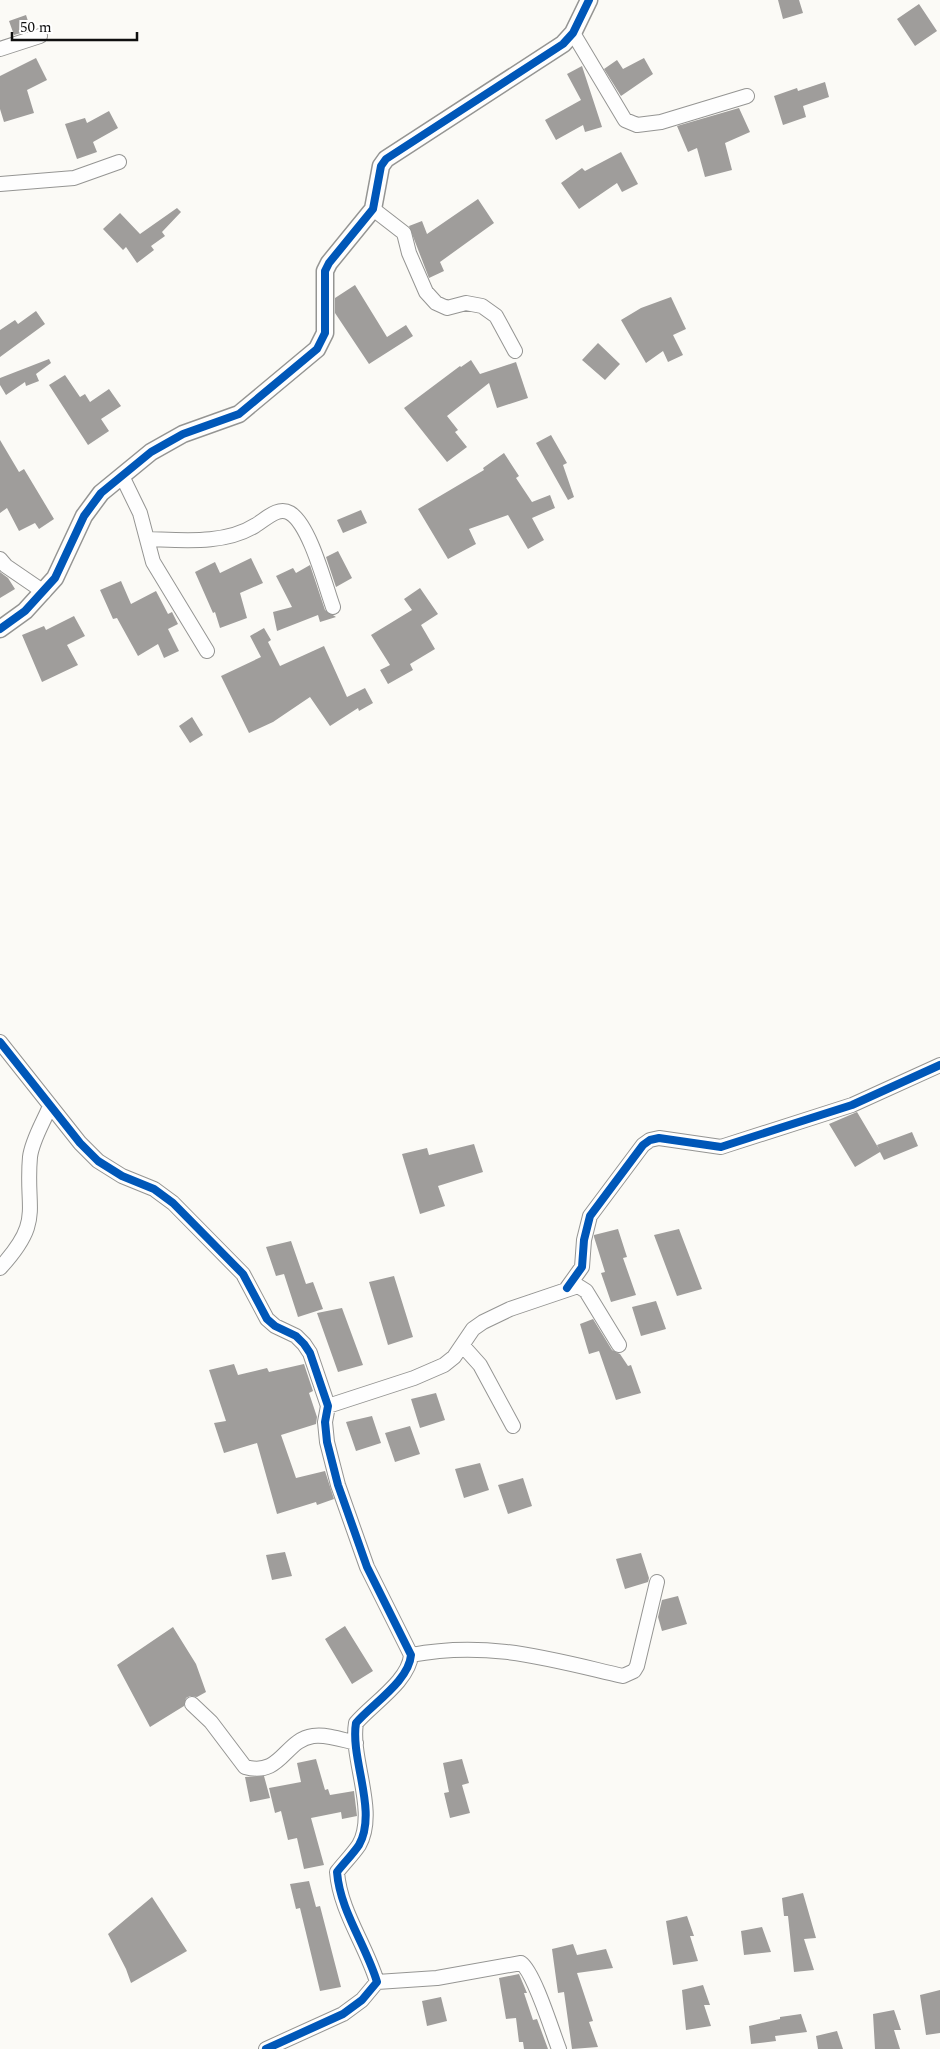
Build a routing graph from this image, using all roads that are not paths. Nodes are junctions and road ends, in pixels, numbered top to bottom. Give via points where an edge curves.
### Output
1 (589, 0) edge
2 (573, 33) junction
3 (40, 36) dead end
4 (0, 48) edge
5 (747, 96) dead end
6 (119, 162) dead end
7 (0, 184) edge
8 (373, 209) junction
9 (516, 351) dead end
10 (122, 476) junction
11 (147, 539) junction
12 (0, 560) edge
13 (44, 592) junction
14 (333, 607) dead end
15 (0, 629) edge
16 (207, 651) dead end
17 (0, 1042) edge
18 (940, 1065) edge
19 (50, 1106) junction
20 (0, 1268) edge
21 (567, 1288) junction
22 (619, 1345) dead end
23 (463, 1346) junction
24 (328, 1406) junction
25 (513, 1426) dead end
26 (657, 1582) dead end
27 (411, 1655) junction
28 (192, 1704) dead end
29 (356, 1743) junction
30 (377, 1982) junction
31 (266, 2049) edge
32 (559, 2049) edge

1 - 2 street
2 - 5 street via 625,120 637,125 661,122
2 - 8 street via 563,44 392,153 381,166
3 - 4 street
6 - 7 street via 74,178
8 - 9 street via 404,233 426,292 436,303 448,308 466,303 482,306 496,316
8 - 10 street via 325,271 325,334 317,349 239,414 183,434 151,452
10 - 11 street via 140,513
10 - 13 street via 84,516 55,578
11 - 14 street via 202,540 228,536 255,526 271,514 283,511 292,514 308,536
11 - 16 street via 153,562
12 - 13 street
13 - 15 street
17 - 19 street
18 - 21 street via 852,1105 721,1147 659,1138 650,1140 590,1216 582,1267
19 - 20 street via 30,1156 32,1213 25,1236
19 - 24 street via 98,1161 122,1176 154,1189 173,1203 231,1261 243,1274 267,1319 304,1344
21 - 22 street via 578,1286 586,1291
21 - 23 street via 483,1322 473,1329
23 - 24 street via 444,1365
23 - 25 street via 480,1365
24 - 27 street via 325,1422 327,1442 338,1485 367,1567
26 - 27 street via 637,1666 623,1676 514,1651 476,1648
27 - 29 street via 410,1664 389,1692 356,1723
28 - 29 street via 211,1722 245,1767 254,1769 274,1765 304,1738 314,1736
29 - 30 street via 364,1830 359,1844 337,1872 339,1890
30 - 31 street via 362,2000 343,2014
30 - 32 street via 437,1978 521,1963 526,1966

